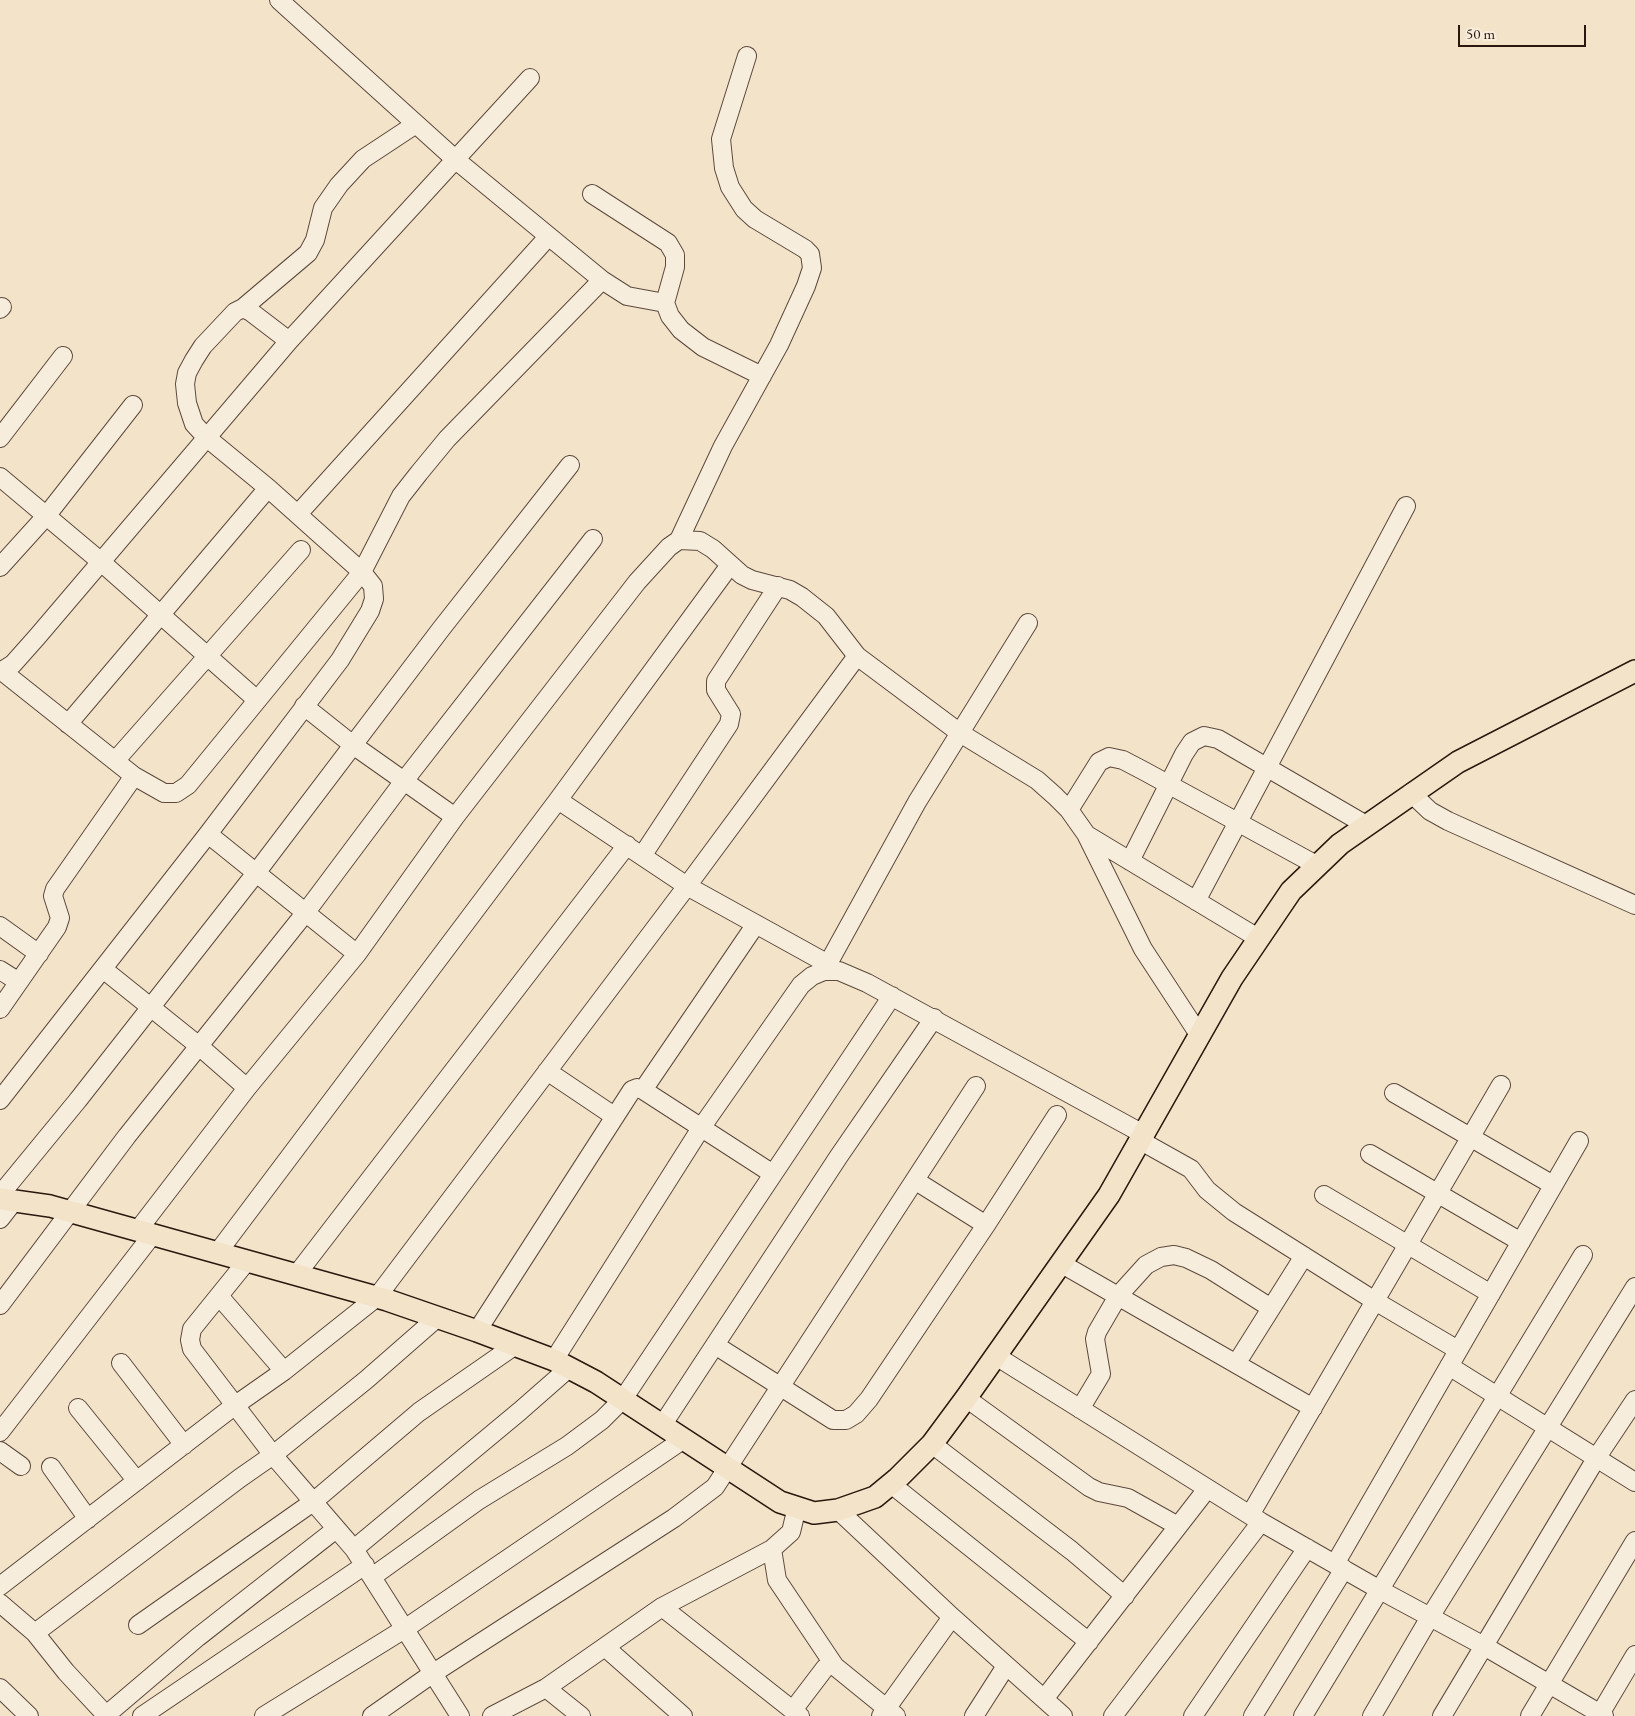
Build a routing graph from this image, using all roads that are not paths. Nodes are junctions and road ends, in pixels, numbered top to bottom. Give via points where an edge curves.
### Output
1 (279, 0) edge
2 (747, 56) dead end
3 (530, 78) dead end
4 (416, 124) junction
5 (456, 160) junction
6 (592, 194) dead end
7 (548, 237) junction
8 (602, 280) junction
9 (665, 303) junction
10 (243, 308) junction
11 (289, 341) junction
12 (63, 356) dead end
13 (762, 376) junction
14 (133, 405) dead end
15 (0, 438) edge
16 (206, 438) junction
17 (570, 465) dead end
18 (0, 477) edge
19 (268, 488) junction
20 (1406, 506) dead end
21 (298, 514) junction
22 (47, 515) junction
23 (593, 539) dead end
24 (679, 540) junction
25 (301, 550) dead end
26 (100, 561) junction
27 (730, 565) junction
28 (0, 567) edge
29 (362, 572) junction
30 (778, 586) junction
31 (160, 615) junction
32 (1028, 623) dead end
33 (206, 656) junction
34 (857, 656) junction
35 (1635, 671) edge
36 (1, 672) edge
37 (257, 700) junction
38 (304, 706) junction
39 (68, 724) junction
40 (960, 733) junction
41 (354, 745) junction
42 (115, 761) junction
43 (1267, 767) junction
44 (134, 776) junction
45 (404, 781) junction
46 (1168, 784) junction
47 (1411, 793) junction
48 (558, 800) junction
49 (1069, 810) junction
50 (455, 817) junction
51 (1238, 821) junction
52 (1366, 825) junction
53 (208, 834) junction
54 (1086, 834) junction
55 (635, 850) junction
56 (1130, 861) junction
57 (1318, 866) junction
58 (256, 873) junction
59 (688, 886) junction
60 (1196, 901) junction
61 (1635, 905) edge
62 (306, 912) junction
63 (756, 924) junction
64 (0, 926) edge
65 (1258, 938) junction
66 (39, 954) junction
67 (357, 954) junction
68 (826, 967) junction
69 (103, 968) junction
70 (0, 970) edge
71 (19, 982) junction
72 (892, 996) junction
73 (151, 1006) junction
74 (0, 1009) edge
75 (934, 1018) junction
76 (1200, 1036) junction
77 (199, 1046) junction
78 (547, 1071) junction
79 (1501, 1085) dead end
80 (976, 1086) dead end
81 (247, 1088) junction
82 (643, 1090) junction
83 (1394, 1093) dead end
84 (0, 1100) edge
85 (1057, 1115) dead end
86 (614, 1116) junction
87 (701, 1128) junction
88 (1470, 1136) junction
89 (1143, 1138) junction
90 (1578, 1141) dead end
91 (1370, 1154) dead end
92 (773, 1174) junction
93 (916, 1181) junction
94 (1553, 1185) junction
95 (1437, 1193) junction
96 (1324, 1195) dead end
97 (5, 1199) edge
98 (69, 1211) junction
99 (0, 1219) edge
100 (986, 1225) junction
101 (145, 1232) junction
102 (1521, 1242) junction
103 (1408, 1245) junction
104 (218, 1252) junction
105 (1583, 1255) dead end
106 (1304, 1256) junction
107 (247, 1261) junction
108 (1062, 1264) junction
109 (297, 1274) junction
110 (1635, 1287) edge
111 (1491, 1294) junction
112 (219, 1296) junction
113 (1118, 1296) junction
114 (376, 1297) junction
115 (1375, 1301) junction
116 (0, 1304) edge
117 (1271, 1308) junction
118 (438, 1317) junction
119 (477, 1331) junction
120 (715, 1345) junction
121 (514, 1346) junction
122 (996, 1356) junction
123 (1454, 1358) junction
124 (121, 1363) dead end
125 (562, 1364) junction
126 (1236, 1364) junction
127 (284, 1371) junction
128 (780, 1387) junction
129 (1498, 1395) junction
130 (966, 1398) junction
131 (623, 1399) junction
132 (1635, 1400) edge
133 (234, 1406) junction
134 (78, 1408) dead end
135 (1313, 1408) junction
136 (1080, 1409) junction
137 (663, 1424) junction
138 (1548, 1427) junction
139 (0, 1432) edge
140 (684, 1439) junction
141 (932, 1444) junction
142 (184, 1445) junction
143 (0, 1451) edge
144 (273, 1455) junction
145 (1597, 1457) junction
146 (21, 1466) dead end
147 (51, 1467) dead end
148 (726, 1468) junction
149 (137, 1481) junction
150 (1635, 1482) edge
151 (891, 1484) junction
152 (1207, 1489) junction
153 (313, 1502) junction
154 (797, 1508) junction
155 (838, 1510) junction
156 (1256, 1518) junction
157 (88, 1519) junction
158 (1178, 1526) junction
159 (336, 1529) junction
160 (1635, 1541) edge
161 (1307, 1548) junction
162 (354, 1549) junction
163 (772, 1549) junction
164 (1339, 1567) junction
165 (368, 1571) junction
166 (0, 1586) edge
167 (1380, 1590) junction
168 (1125, 1596) junction
169 (0, 1603) edge
170 (662, 1607) junction
171 (952, 1617) junction
172 (1430, 1617) junction
173 (138, 1625) dead end
174 (406, 1628) junction
175 (35, 1633) junction
176 (1089, 1642) junction
177 (1484, 1646) junction
178 (606, 1648) junction
179 (1635, 1655) edge
180 (834, 1665) junction
181 (1006, 1666) junction
182 (433, 1675) junction
183 (1549, 1684) junction
184 (0, 1688) edge
185 (546, 1688) junction
186 (1044, 1700) junction
187 (114, 1713) edge
188 (796, 1713) edge
189 (888, 1713) edge
190 (1602, 1715) edge
191 (29, 1716) edge
192 (142, 1716) edge
193 (264, 1716) edge
194 (372, 1716) edge
195 (460, 1716) edge
196 (492, 1716) edge
197 (581, 1716) edge
198 (683, 1716) edge
199 (974, 1716) edge
200 (1064, 1716) edge
201 (1113, 1716) edge
202 (1193, 1716) edge
203 (1253, 1716) edge
204 (1303, 1716) edge
205 (1372, 1716) edge
206 (1442, 1716) edge
207 (1530, 1716) edge

1 - 4 street
2 - 13 street via 721,139 727,178 744,209 805,249 810,254 812,268
3 - 5 street
4 - 5 street
4 - 10 street via 363,159 323,208 315,240 308,253
5 - 7 street
5 - 11 street
6 - 9 street via 668,243 675,267
7 - 8 street
7 - 21 street
8 - 9 street via 627,296
8 - 29 street via 424,466 401,496
9 - 13 street via 670,316 688,336
10 - 11 street
10 - 16 street via 235,312 203,346 187,373 187,403 194,424
11 - 16 street
12 - 15 street
13 - 24 street via 723,446
14 - 22 street
16 - 19 street
16 - 26 street
17 - 41 street
18 - 22 street
19 - 21 street
19 - 31 street
20 - 43 street
21 - 29 street
22 - 26 street
22 - 28 street
23 - 45 street
24 - 27 street via 700,541
24 - 50 street via 669,546 638,582
25 - 33 street
26 - 31 street
26 - 36 street via 13,664
27 - 30 street via 752,580
27 - 48 street
29 - 37 street
29 - 38 street via 373,586 370,611 340,660
30 - 34 street via 802,596 826,616
30 - 55 street via 716,681 716,690 731,714 729,724
31 - 33 street
31 - 39 street
32 - 40 street
33 - 37 street
33 - 42 street
34 - 40 street
34 - 59 street
35 - 47 main road via 1484,749
36 - 39 street
37 - 44 street via 188,785 176,793 164,793
38 - 41 street
38 - 53 street
39 - 42 street
40 - 49 street via 1037,780
40 - 68 street via 917,802
41 - 45 street
41 - 58 street
42 - 44 street
43 - 46 street via 1218,740 1204,736 1192,742
43 - 51 street
43 - 52 street
44 - 66 street via 55,888 53,896 60,918
45 - 50 street
45 - 62 street
46 - 49 street via 1123,760 1109,757 1099,762
46 - 51 street
46 - 56 street
47 - 52 main road
47 - 61 street via 1430,811 1448,821
48 - 55 street
48 - 104 street
49 - 54 street
50 - 67 street
51 - 57 street
51 - 60 street
52 - 57 main road
53 - 58 street
53 - 69 street
54 - 56 street
54 - 76 street via 1143,949
55 - 59 street
55 - 109 street
56 - 60 street
57 - 65 main road via 1291,891
58 - 62 street
58 - 73 street
59 - 63 street
59 - 78 street
60 - 65 street
62 - 67 street
62 - 77 street
63 - 68 street
63 - 82 street
64 - 66 street
65 - 76 main road
66 - 71 street
67 - 81 street
68 - 72 street
68 - 87 street via 801,985
69 - 73 street
69 - 84 street
70 - 71 street
71 - 74 street
72 - 75 street
72 - 92 street
73 - 77 street
73 - 97 street
75 - 89 street
75 - 120 street
76 - 89 main road
77 - 81 street
77 - 98 street
78 - 86 street
78 - 114 street
79 - 88 street
80 - 93 street
81 - 101 street
82 - 86 street via 632,1090
82 - 87 street
83 - 88 street
85 - 100 street
86 - 119 street
87 - 92 street
87 - 125 street
88 - 94 street
88 - 95 street
89 - 106 street via 1191,1169 1218,1200
89 - 108 main road
90 - 94 street
91 - 95 street
92 - 131 street
93 - 100 street
93 - 128 street
94 - 102 street
95 - 102 street
95 - 103 street
96 - 103 street
97 - 98 main road
97 - 99 street
98 - 101 main road
98 - 116 street
100 - 128 street via 856,1414 846,1420 833,1420
101 - 104 main road
101 - 139 street
102 - 111 street
103 - 111 street
103 - 115 street
104 - 107 main road
105 - 129 street
106 - 115 street
106 - 117 street
107 - 109 main road
107 - 112 street
108 - 113 street
108 - 122 main road
109 - 114 main road
110 - 138 street
111 - 123 street
112 - 127 street
112 - 133 street via 192,1329 190,1340 192,1349
113 - 117 street via 1146,1265 1174,1255 1211,1270
113 - 126 street
113 - 136 street via 1095,1340 1101,1374
114 - 118 main road
114 - 127 street
115 - 123 street
115 - 135 street
117 - 126 street
118 - 119 main road
118 - 144 street
119 - 121 main road
120 - 128 street
120 - 137 street
121 - 125 main road
121 - 153 street via 419,1412
122 - 130 main road
122 - 136 street
123 - 129 street
123 - 164 street
124 - 142 street
125 - 131 main road
125 - 162 street via 520,1412
126 - 135 street
127 - 133 street
128 - 148 street
129 - 138 street
129 - 167 street
130 - 141 main road
130 - 158 street via 1089,1486 1099,1492 1128,1498
131 - 137 main road
131 - 165 street via 602,1420 567,1446
132 - 145 street
133 - 142 street
133 - 144 street
134 - 149 street
135 - 156 street
136 - 152 street
137 - 140 main road
138 - 145 street
138 - 172 street
140 - 148 main road
140 - 174 street
141 - 151 main road
141 - 168 street via 1072,1550
142 - 149 street
143 - 146 street
144 - 153 street
144 - 175 street
145 - 150 street
145 - 177 street
147 - 157 street
148 - 154 main road via 780,1502
148 - 182 street via 710,1492 681,1513
149 - 157 street
151 - 155 main road via 875,1497
151 - 176 street
152 - 156 street
152 - 158 street
153 - 159 street
153 - 173 street
154 - 155 main road via 814,1513
154 - 163 street via 791,1532
155 - 171 street
156 - 161 street
156 - 201 street
157 - 166 street
158 - 168 street
159 - 162 street
159 - 187 street via 198,1637
160 - 183 street
161 - 164 street
161 - 202 street
162 - 165 street
163 - 170 street
163 - 180 street via 777,1580
164 - 167 street
164 - 203 street
165 - 174 street
165 - 192 street
167 - 172 street
167 - 204 street
168 - 176 street
169 - 175 street
170 - 178 street
170 - 188 street
171 - 181 street
171 - 189 street
172 - 177 street
172 - 205 street
174 - 182 street
174 - 193 street
175 - 187 street via 66,1672
176 - 186 street
177 - 183 street
177 - 206 street
178 - 185 street
178 - 198 street
179 - 190 street
180 - 188 street via 825,1668
180 - 189 street
181 - 186 street
181 - 199 street
182 - 194 street
182 - 195 street
183 - 190 street
183 - 207 street
184 - 191 street
185 - 196 street
185 - 197 street
186 - 200 street

